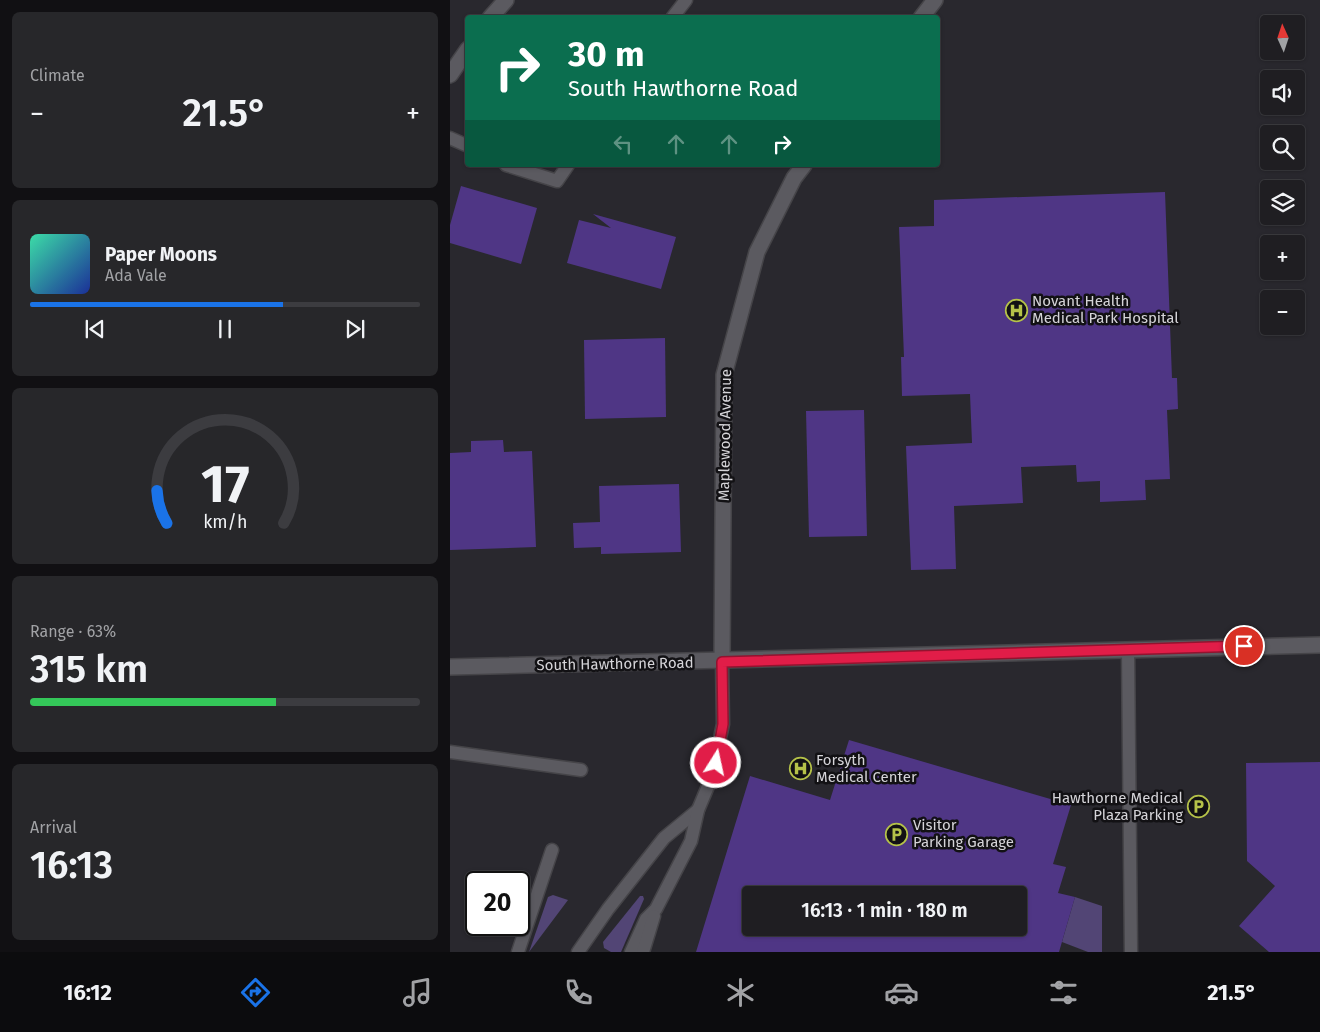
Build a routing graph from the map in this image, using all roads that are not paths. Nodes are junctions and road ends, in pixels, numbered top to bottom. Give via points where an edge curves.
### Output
1 (506, 0) edge
2 (686, 0) edge
3 (935, 0) edge
4 (493, 15) edge
5 (674, 15) edge
6 (923, 15) edge
7 (465, 53) edge
8 (450, 75) edge
9 (450, 138) edge
10 (465, 145) edge
11 (512, 167) edge
12 (567, 167) edge
13 (802, 167) edge
14 (1320, 644) edge
15 (1128, 650) junction
16 (722, 662) junction
17 (450, 667) edge
18 (450, 752) edge
19 (581, 770) dead end
20 (698, 810) junction
21 (552, 850) dead end
22 (656, 909) junction
23 (518, 952) edge
24 (578, 952) edge
25 (631, 952) edge
26 (644, 952) edge
27 (1131, 952) edge

1 - 4 main road
2 - 5 lane
3 - 6 main road
7 - 8 main road
9 - 10 lane
11 - 12 lane via 557,181
13 - 16 main road, Maplewood Avenue via 757,252 724,375
14 - 15 main road, South Hawthorne Road
15 - 16 main road, South Hawthorne Road
15 - 27 lane
16 - 17 main road, South Hawthorne Road
16 - 20 lane via 723,724 716,763
18 - 19 lane
20 - 22 lane via 691,841
20 - 24 lane via 664,838
21 - 23 lane
22 - 25 lane via 646,919
22 - 26 lane

